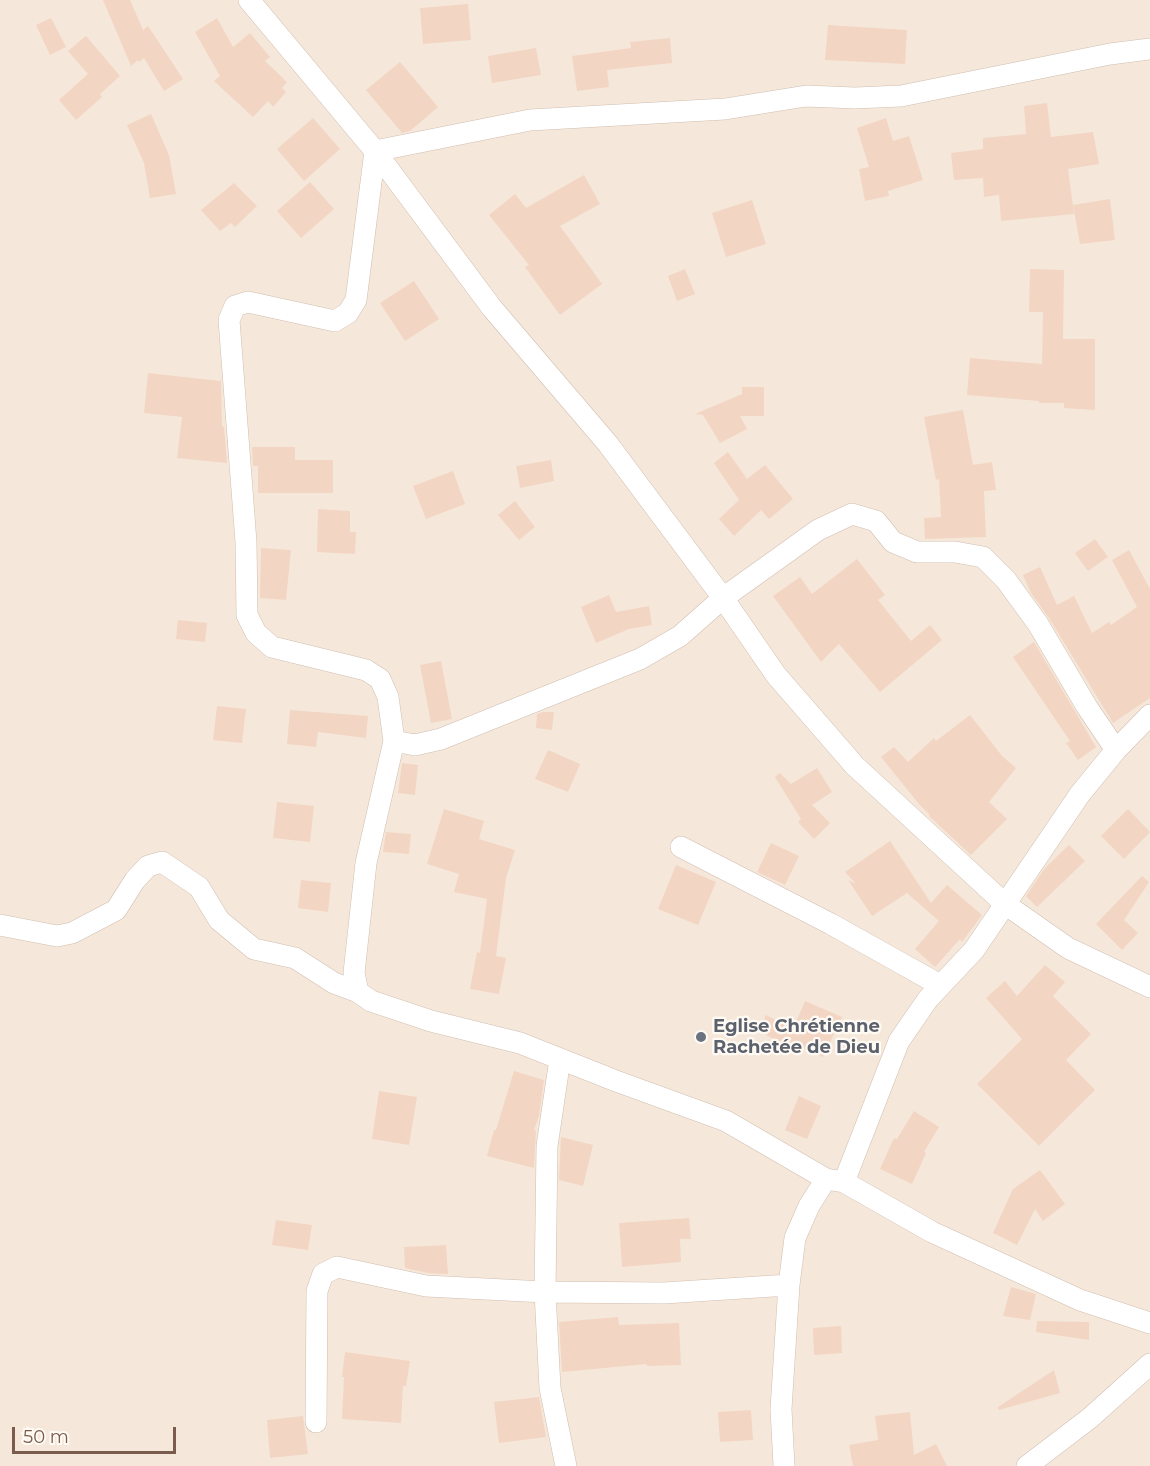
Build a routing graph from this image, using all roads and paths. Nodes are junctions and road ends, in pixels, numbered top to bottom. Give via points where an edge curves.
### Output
1 (249, 0) edge
2 (1150, 49) edge
3 (375, 152) junction
4 (723, 598) junction
5 (1150, 715) edge
6 (394, 741) junction
7 (1116, 750) junction
8 (681, 847) dead end
9 (1005, 904) junction
10 (0, 925) edge
11 (940, 985) junction
12 (1150, 987) edge
13 (358, 992) junction
14 (560, 1059) junction
15 (835, 1180) junction
16 (789, 1285) junction
17 (544, 1292) junction
18 (1150, 1323) edge
19 (1150, 1364) edge
20 (316, 1422) dead end
21 (566, 1466) edge
22 (784, 1466) edge
23 (1027, 1466) edge

1 - 3 street
2 - 3 street via 902,96 806,96 725,109 530,120
3 - 4 street via 492,308 608,444
3 - 6 street via 356,300 348,313 335,321 248,302 235,306 229,320 246,543 247,615 256,633 272,647 366,670 380,679 388,697
4 - 6 street via 680,636 640,659 441,739 415,745
4 - 7 street via 818,530 852,514 876,521 893,542 917,552 983,557 1006,580 1038,624
4 - 9 street via 776,675 855,766
5 - 7 street
6 - 13 street via 366,863 354,974
7 - 9 street via 1080,794
8 - 11 street
9 - 11 street via 974,950
9 - 12 street via 1068,948
10 - 13 street via 57,936 72,933 116,910 148,866 162,862 199,887 219,920 254,949 295,958 334,983
11 - 15 street via 898,1041
13 - 14 street via 371,1001 431,1021 520,1043
14 - 15 street via 726,1121
14 - 17 street via 547,1146
15 - 16 street via 809,1206 795,1238
15 - 18 street via 932,1232 1050,1287
16 - 17 street via 664,1293
16 - 22 street via 781,1409
17 - 20 street via 426,1286 337,1267 324,1274 317,1291
17 - 21 street via 550,1388
19 - 23 street via 1090,1418

